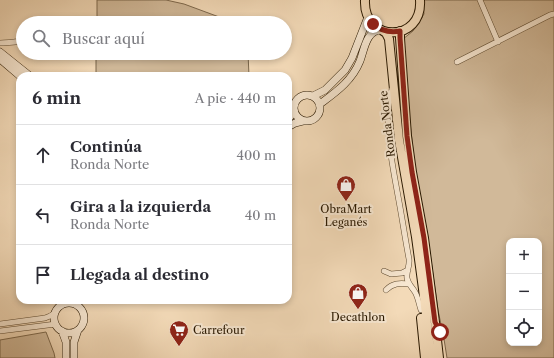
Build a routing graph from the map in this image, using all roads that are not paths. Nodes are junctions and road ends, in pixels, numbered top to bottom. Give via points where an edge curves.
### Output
1 (365, 0) edge
2 (420, 0) edge
3 (480, 0) edge
4 (554, 14) edge
5 (368, 16) junction
6 (382, 30) junction
7 (400, 31) junction
8 (16, 42) edge
9 (498, 42) junction
10 (3, 44) edge
11 (0, 52) edge
12 (2, 61) edge
13 (457, 62) dead end
14 (23, 72) edge
15 (16, 73) edge
16 (394, 84) junction
17 (313, 96) junction
18 (320, 104) junction
19 (294, 108) junction
20 (292, 112) edge
21 (303, 121) junction
22 (292, 125) edge
23 (406, 184) junction
24 (384, 270) dead end
25 (408, 270) junction
26 (409, 284) junction
27 (386, 290) dead end
28 (62, 304) edge
29 (75, 304) edge
30 (421, 310) junction
31 (55, 313) junction
32 (435, 322) junction
33 (0, 324) edge
34 (56, 324) junction
35 (78, 330) junction
36 (0, 331) edge
37 (62, 331) junction
38 (66, 358) edge
39 (74, 358) edge
40 (424, 358) edge
41 (431, 358) edge
42 (439, 358) edge
43 (443, 358) edge

1 - 5 main road
2 - 7 main road via 419,15 414,22
3 - 9 street
4 - 9 street
5 - 6 main road, Ronda Norte via 373,24
5 - 17 main road via 346,70 325,90
6 - 7 main road
6 - 16 main road, Ronda Norte via 389,39
6 - 18 main road via 373,32 353,76
7 - 32 main road, Ronda Norte via 407,136
8 - 10 street
9 - 13 street
10 - 12 street
11 - 12 main road
12 - 14 main road
12 - 15 main road
16 - 23 main road, Ronda Norte
16 - 25 street via 388,120 391,155 409,260
17 - 18 main road
17 - 19 main road via 300,97 296,100
18 - 21 main road via 320,112 316,118
19 - 20 main road
19 - 21 main road via 296,116
21 - 22 main road
23 - 30 main road
23 - 41 main road, Ronda Norte via 417,244
24 - 25 street via 391,274
25 - 26 street
26 - 27 street via 390,285
26 - 30 street via 416,294
28 - 31 main road
29 - 35 main road via 84,316 83,324
30 - 40 main road
31 - 33 street via 45,318
31 - 34 main road
32 - 42 main road, Ronda Norte
32 - 43 main road, Ronda Norte via 440,332
34 - 36 street
34 - 37 main road
35 - 37 main road via 70,333
35 - 39 main road via 74,342
37 - 38 main road via 66,342

